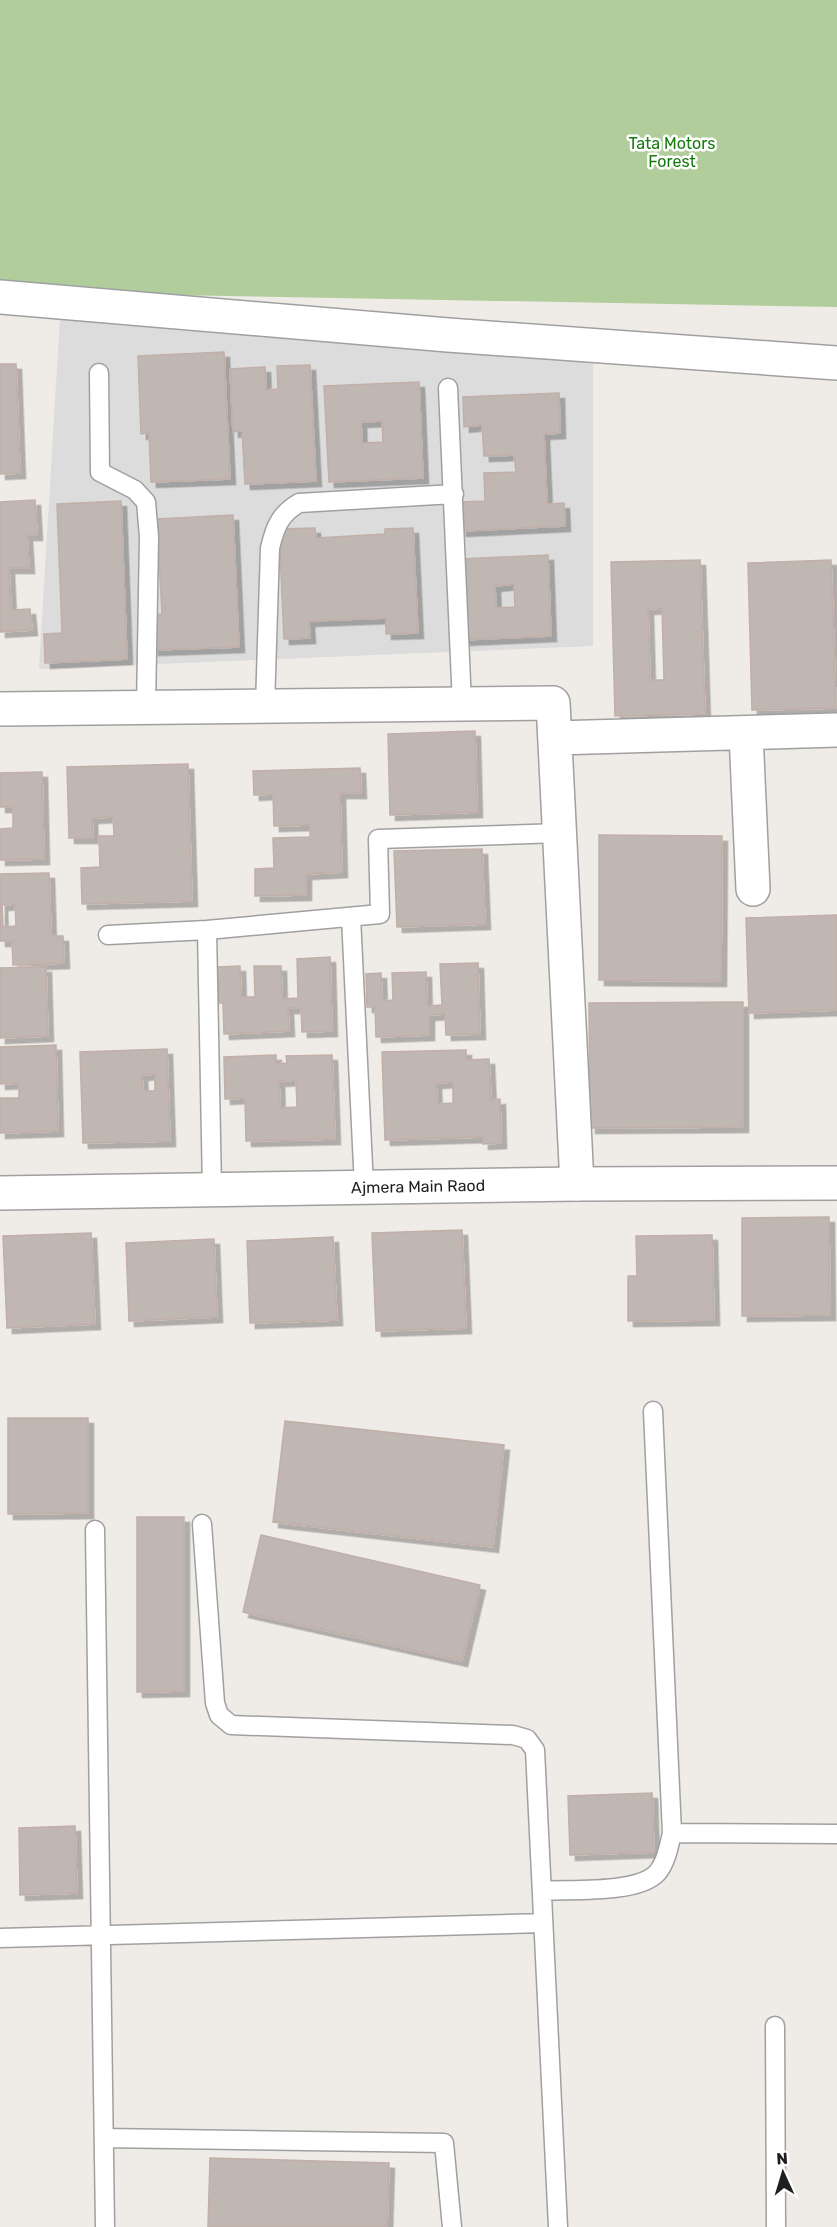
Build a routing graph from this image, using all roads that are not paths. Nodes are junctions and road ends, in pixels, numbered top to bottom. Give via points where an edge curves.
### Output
1 (0, 297) edge
2 (837, 363) edge
3 (99, 374) dead end
4 (448, 388) dead end
5 (454, 494) junction
6 (462, 704) junction
7 (265, 706) junction
8 (146, 707) junction
9 (0, 709) edge
10 (837, 730) edge
11 (746, 734) junction
12 (555, 738) junction
13 (560, 833) junction
14 (753, 889) dead end
15 (351, 917) junction
16 (207, 930) junction
17 (108, 935) dead end
18 (837, 1183) edge
19 (577, 1184) junction
20 (364, 1187) junction
21 (212, 1189) junction
22 (0, 1192) edge
23 (653, 1411) dead end
24 (202, 1524) dead end
25 (95, 1530) dead end
26 (672, 1833) junction
27 (837, 1834) edge
28 (542, 1890) junction
29 (543, 1923) junction
30 (102, 1936) junction
31 (0, 1938) edge
32 (775, 2026) dead end
33 (104, 2138) junction
34 (105, 2227) edge
35 (452, 2227) edge
36 (558, 2227) edge
37 (776, 2227) edge

1 - 2 street
3 - 8 lane via 100,472 135,490 146,502
4 - 5 lane
5 - 6 lane
5 - 7 lane via 299,503 284,512 270,548
6 - 7 street
6 - 12 street via 553,703
7 - 8 street
8 - 9 street
10 - 11 street
11 - 12 street
11 - 14 street
12 - 13 street
13 - 15 lane via 378,839 380,914
13 - 19 street
15 - 16 lane
15 - 20 lane
16 - 17 lane
16 - 21 lane
18 - 19 street, Ajmera Main Raod
19 - 20 street, Ajmera Main Raod
20 - 21 street, Ajmera Main Raod
21 - 22 street, Ajmera Main Raod
23 - 26 lane
24 - 28 lane via 215,1703 219,1714 231,1725 249,1727 527,1738 535,1750
25 - 30 lane
26 - 27 lane
26 - 28 lane via 657,1873 635,1886
28 - 29 lane
29 - 30 lane
29 - 36 lane
30 - 31 lane
30 - 33 lane
32 - 37 lane
33 - 34 lane
33 - 35 lane via 444,2143

